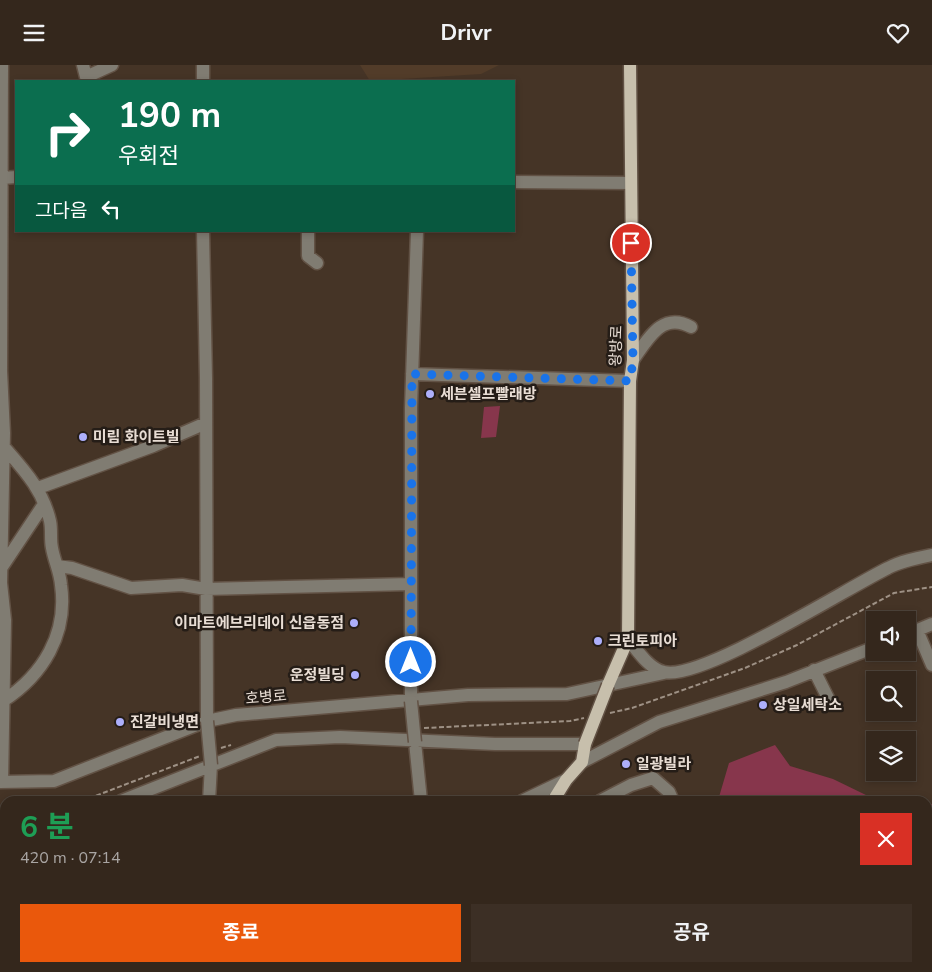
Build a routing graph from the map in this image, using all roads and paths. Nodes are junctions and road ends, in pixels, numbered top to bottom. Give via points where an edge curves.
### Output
1 (2, 65) edge
2 (112, 65) edge
3 (203, 65) edge
4 (630, 65) edge
5 (85, 74) edge
6 (203, 80) edge
7 (1, 157) edge
8 (2, 177) junction
9 (15, 177) edge
10 (515, 181) edge
11 (630, 183) junction
12 (203, 232) edge
13 (308, 232) edge
14 (417, 232) edge
15 (317, 263) dead end
16 (691, 327) dead end
17 (633, 361) junction
18 (0, 371) edge
19 (412, 374) junction
20 (630, 381) junction
21 (206, 423) junction
22 (4, 447) junction
23 (38, 489) junction
24 (2, 492) edge
25 (44, 504) junction
26 (1, 521) edge
27 (1, 551) edge
28 (932, 555) edge
29 (57, 566) junction
30 (2, 567) junction
31 (1, 583) edge
32 (410, 584) junction
33 (932, 587) edge
34 (206, 589) junction
35 (932, 624) edge
36 (916, 630) edge
37 (628, 639) junction
38 (916, 639) edge
39 (866, 650) edge
40 (932, 665) edge
41 (814, 670) junction
42 (664, 673) junction
43 (609, 684) junction
44 (828, 700) dead end
45 (4, 701) junction
46 (411, 701) junction
47 (605, 714) dead end
48 (588, 717) dead end
49 (207, 721) junction
50 (570, 721) dead end
51 (415, 742) junction
52 (585, 744) junction
53 (582, 762) junction
54 (212, 765) junction
55 (566, 780) junction
56 (1, 782) edge
57 (133, 796) edge
58 (209, 796) edge
59 (420, 796) edge
60 (532, 796) edge
61 (556, 796) edge
62 (610, 796) edge
63 (671, 796) edge

1 - 7 street
2 - 5 street
3 - 6 street
4 - 11 main road, 왕방로
7 - 8 street
8 - 9 street
8 - 18 street
10 - 11 street
11 - 17 main road, 왕방로
12 - 21 street
13 - 15 street via 308,256
14 - 19 street
16 - 17 street via 669,321 651,335
17 - 20 main road, 왕방로
18 - 22 street
19 - 20 street
19 - 32 street
20 - 37 main road, 왕방로
21 - 23 street
21 - 34 street
22 - 23 street
22 - 24 street
23 - 25 street
24 - 26 street
25 - 29 street
25 - 30 street
26 - 27 street
27 - 30 street
28 - 42 street, 호병로 via 890,567 731,653 682,672
29 - 34 street via 131,587 182,585
29 - 45 street via 62,585 61,624 41,668 22,689
30 - 31 street
31 - 45 street via 5,620
32 - 34 street
32 - 46 street
33 - 47 path via 894,593 797,645 744,668 632,708
34 - 49 street
35 - 36 street
37 - 42 street via 650,664
37 - 43 main road, 왕방로
38 - 40 street
39 - 41 street
41 - 44 street
41 - 53 street via 659,722
42 - 43 street, 호병로
43 - 46 street, 호병로 via 567,694 468,695
43 - 52 main road, 왕방로, bridge
45 - 56 street
46 - 49 street, 호병로 via 236,715
46 - 51 street, bridge
48 - 50 path
49 - 54 street, bridge
49 - 56 street, 호병로 via 54,781
51 - 52 street
51 - 54 street via 340,737 276,740
51 - 59 street
52 - 53 main road
53 - 55 main road
54 - 57 street
54 - 58 street
55 - 60 street
55 - 61 main road
62 - 63 street via 653,778

